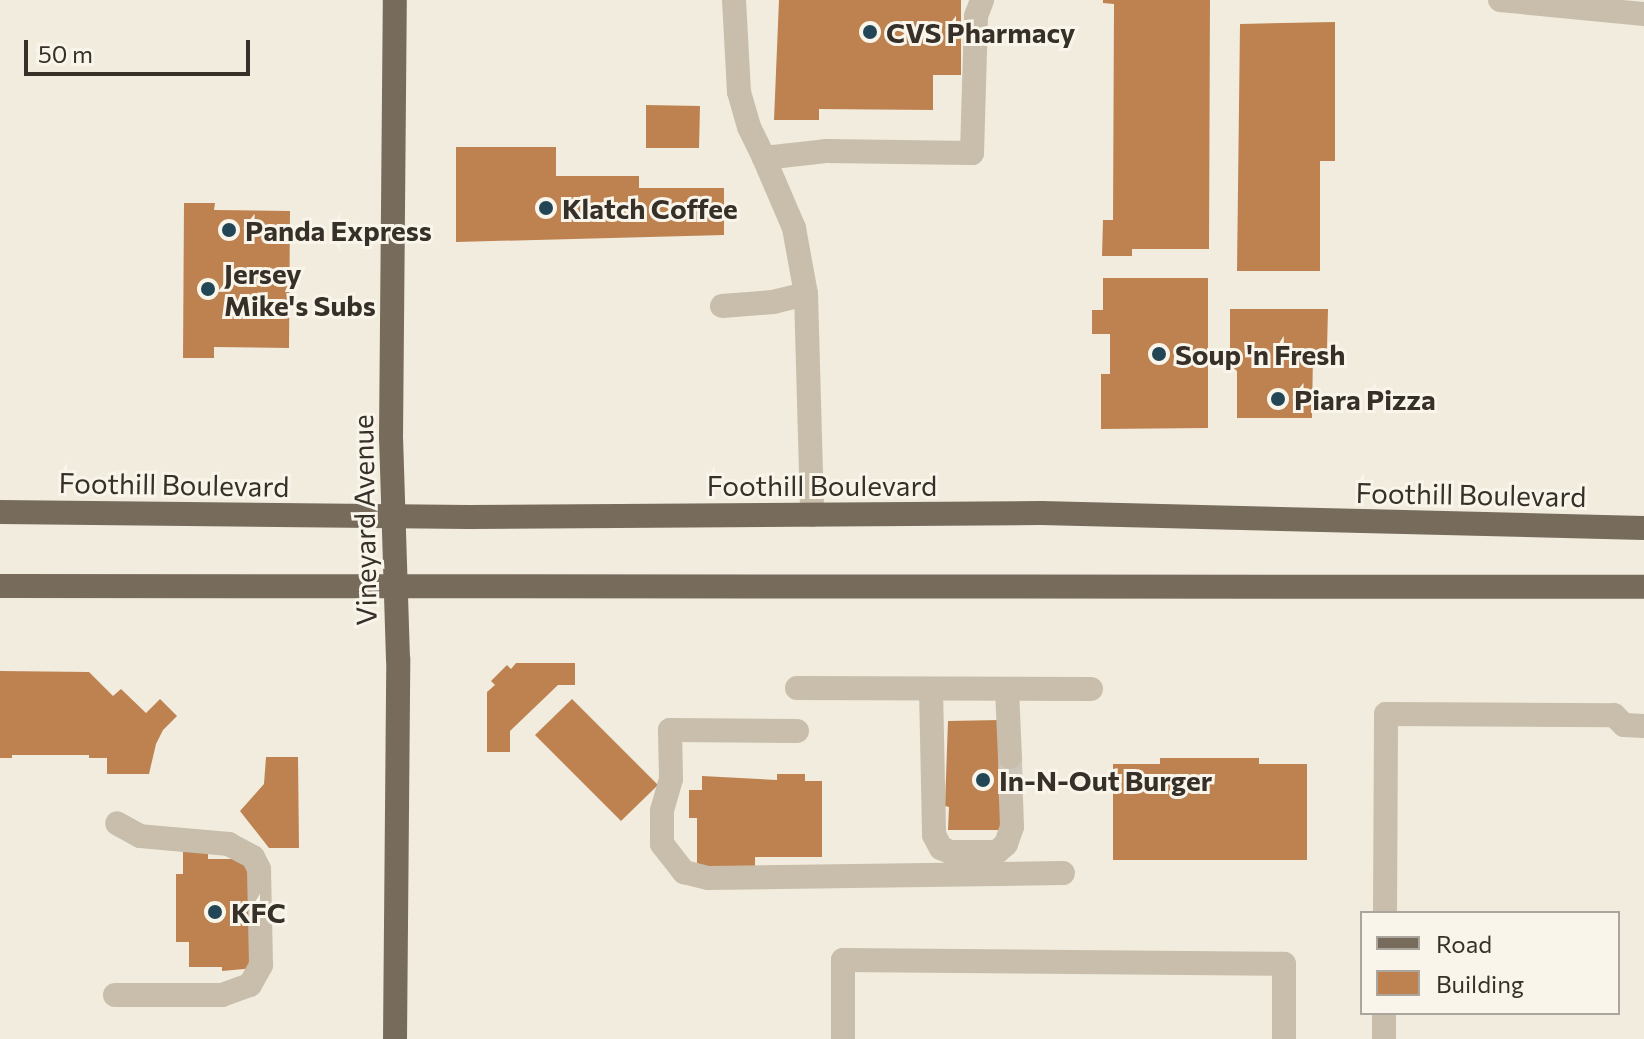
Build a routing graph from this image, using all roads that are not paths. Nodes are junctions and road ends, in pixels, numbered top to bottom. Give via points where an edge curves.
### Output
1 (395, 0) edge
2 (734, 0) edge
3 (982, 0) edge
4 (1500, 0) edge
5 (1644, 14) edge
6 (764, 158) junction
7 (806, 294) junction
8 (722, 306) dead end
9 (0, 512) edge
10 (393, 515) junction
11 (812, 515) junction
12 (1644, 528) edge
13 (0, 586) edge
14 (1644, 587) edge
15 (396, 589) junction
16 (797, 688) dead end
17 (931, 689) junction
18 (1007, 689) junction
19 (1091, 689) dead end
20 (1644, 726) edge
21 (797, 731) dead end
22 (1010, 757) tunnel mouth
23 (1011, 801) tunnel mouth
24 (117, 823) dead end
25 (1063, 873) dead end
26 (1385, 911) edge
27 (115, 995) dead end
28 (1384, 1015) edge
29 (395, 1039) edge
30 (843, 1039) edge
31 (1284, 1039) edge
32 (1384, 1039) edge

1 - 10 main road, Vineyard Avenue
2 - 6 lane via 739,92
3 - 6 lane via 976,16 972,153 826,151
4 - 5 lane
6 - 7 lane via 794,228
7 - 8 lane
7 - 11 lane
9 - 10 main road, Foothill Boulevard
10 - 11 main road, Foothill Boulevard
10 - 15 main road, Vineyard Avenue
11 - 12 main road, Foothill Boulevard via 1041,513
13 - 15 main road
14 - 15 main road
15 - 29 main road, Vineyard Avenue
16 - 17 lane
17 - 18 lane
17 - 23 lane via 934,835 941,848 997,852 1012,827
18 - 19 lane
18 - 22 lane
20 - 26 lane via 1624,725 1614,715 1386,714
21 - 25 lane via 670,730 671,779 662,811 662,844 684,872 708,878
24 - 27 lane via 140,836 229,844 253,857 259,869 261,965 250,985 222,995
28 - 32 lane
30 - 31 lane via 843,960 1284,964

